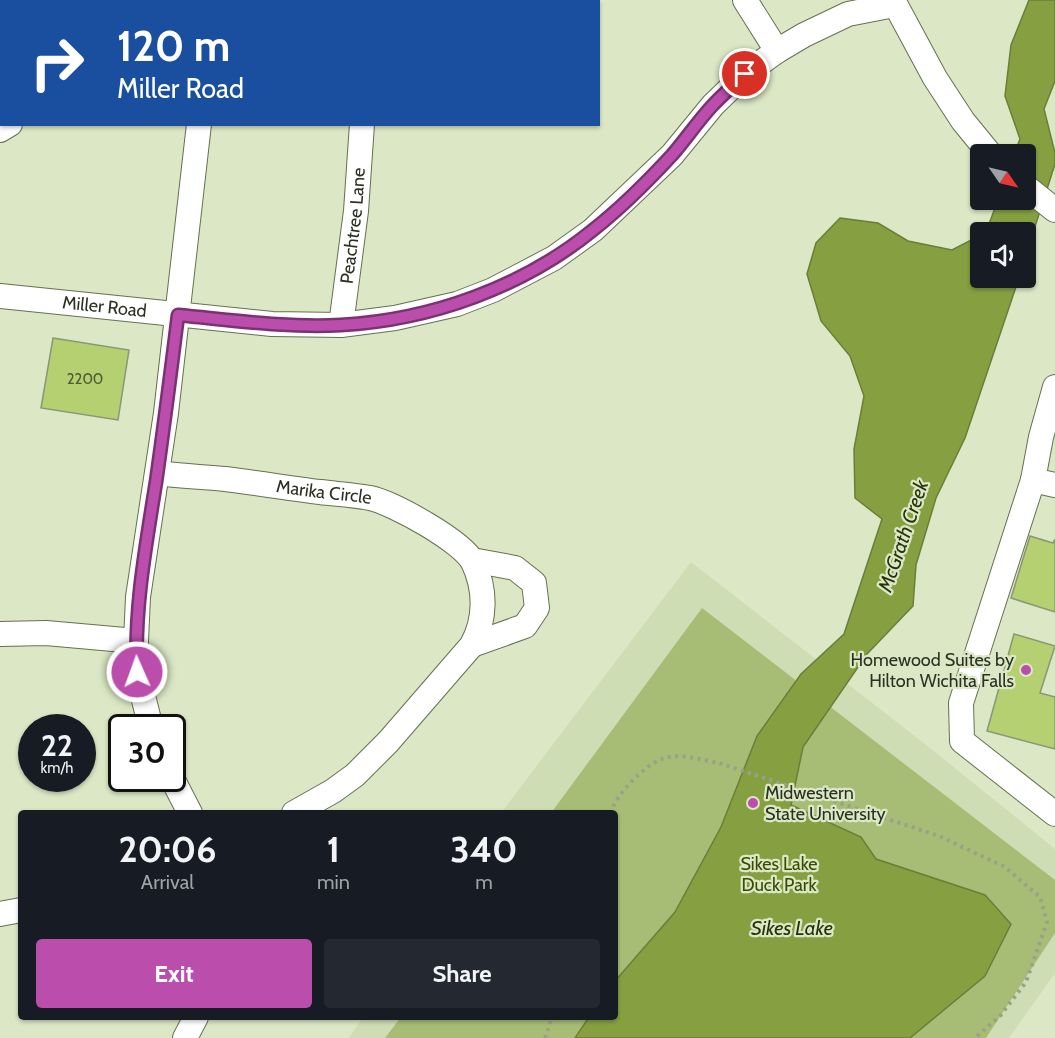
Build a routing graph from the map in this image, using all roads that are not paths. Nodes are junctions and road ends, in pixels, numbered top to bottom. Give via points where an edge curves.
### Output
1 (745, 0) edge
2 (894, 2) edge
3 (777, 51) junction
4 (199, 126) edge
5 (362, 126) edge
6 (982, 144) edge
7 (1036, 195) edge
8 (1053, 208) edge
9 (0, 296) edge
10 (178, 315) junction
11 (341, 325) junction
12 (1055, 387) edge
13 (157, 473) junction
14 (1044, 483) edge
15 (472, 560) junction
16 (0, 634) edge
17 (136, 641) junction
18 (472, 645) junction
19 (148, 714) edge
20 (179, 792) edge
21 (188, 810) edge
22 (299, 810) edge
23 (1055, 814) edge
24 (18, 911) edge
25 (0, 914) edge
26 (194, 1020) edge
27 (185, 1038) edge

1 - 3 street
2 - 3 street, Miller Road via 848,14
2 - 6 street via 935,78
3 - 11 street, Miller Road via 745,74 713,105 633,194 554,258 457,304
4 - 10 street
5 - 11 street, Peachtree Lane via 356,212
7 - 8 street
9 - 10 street, Miller Road
10 - 11 street, Miller Road via 273,324
10 - 13 street
12 - 14 street via 1041,437
13 - 15 street, Marika Circle via 370,498 416,517
13 - 17 street via 138,597
14 - 23 street via 961,703 962,741
15 - 18 street via 484,606
15 - 18 street via 515,568 534,584 537,608 525,626
16 - 17 street via 46,633
17 - 19 street via 137,672
18 - 22 street via 355,776
20 - 21 street
24 - 25 street
26 - 27 street

